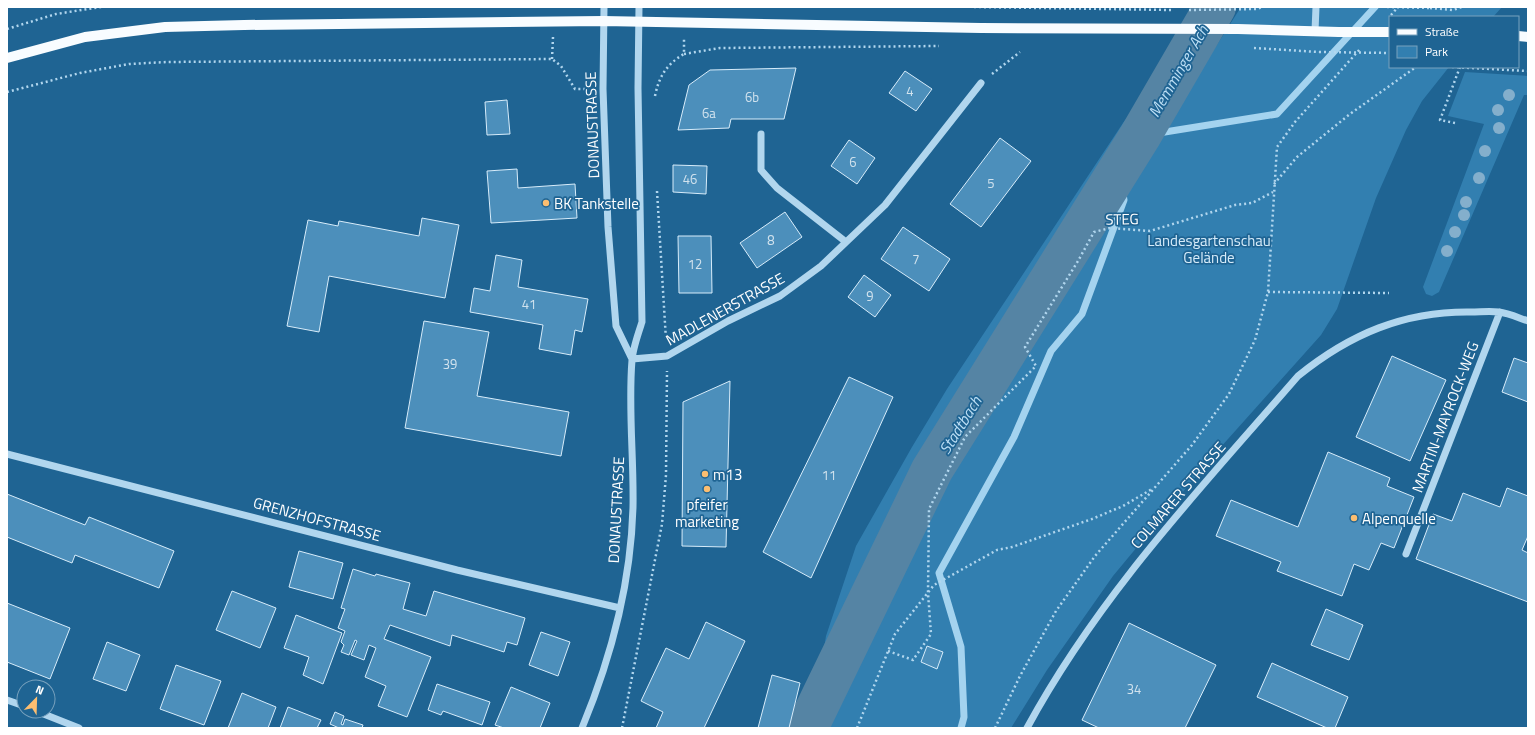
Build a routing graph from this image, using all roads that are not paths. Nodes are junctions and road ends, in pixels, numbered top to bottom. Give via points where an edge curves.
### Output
1 (604, 7) edge
2 (638, 7) edge
3 (1316, 7) edge
4 (603, 21) junction
5 (638, 22) junction
6 (1315, 31) junction
7 (1389, 32) edge
8 (7, 58) edge
9 (981, 82) road end
10 (761, 134) dead end
11 (846, 242) junction
12 (1500, 312) junction
13 (1528, 321) edge
14 (632, 359) junction
15 (7, 454) edge
16 (1406, 554) dead end
17 (620, 608) junction
18 (56, 719) edge
19 (79, 728) edge
20 (582, 728) edge
21 (1028, 728) edge

1 - 4 street, DONAUSTRASSE
2 - 5 street, DONAUSTRASSE
3 - 6 street
4 - 5 main road
4 - 8 main road via 165,28 85,37
4 - 14 street, DONAUSTRASSE via 608,227 616,326
5 - 6 main road
5 - 14 street, DONAUSTRASSE via 642,322
6 - 7 main road, bridge
9 - 11 street, MADLENERSTRASSE via 885,205
10 - 11 street via 762,170 777,188
11 - 14 street, MADLENERSTRASSE via 821,266 780,296 728,321 667,356
12 - 13 street, COLMARER STRASSE
12 - 16 street, MARTIN-MAYROCK-WEG
12 - 21 street, COLMARER STRASSE via 1450,311 1392,322 1347,342 1298,376 1144,553 1074,648
14 - 17 street, DONAUSTRASSE via 633,507 630,552
15 - 17 street, GRENZHOFSTRASSE via 457,570
17 - 20 street, DONAUSTRASSE via 598,690
18 - 19 street

